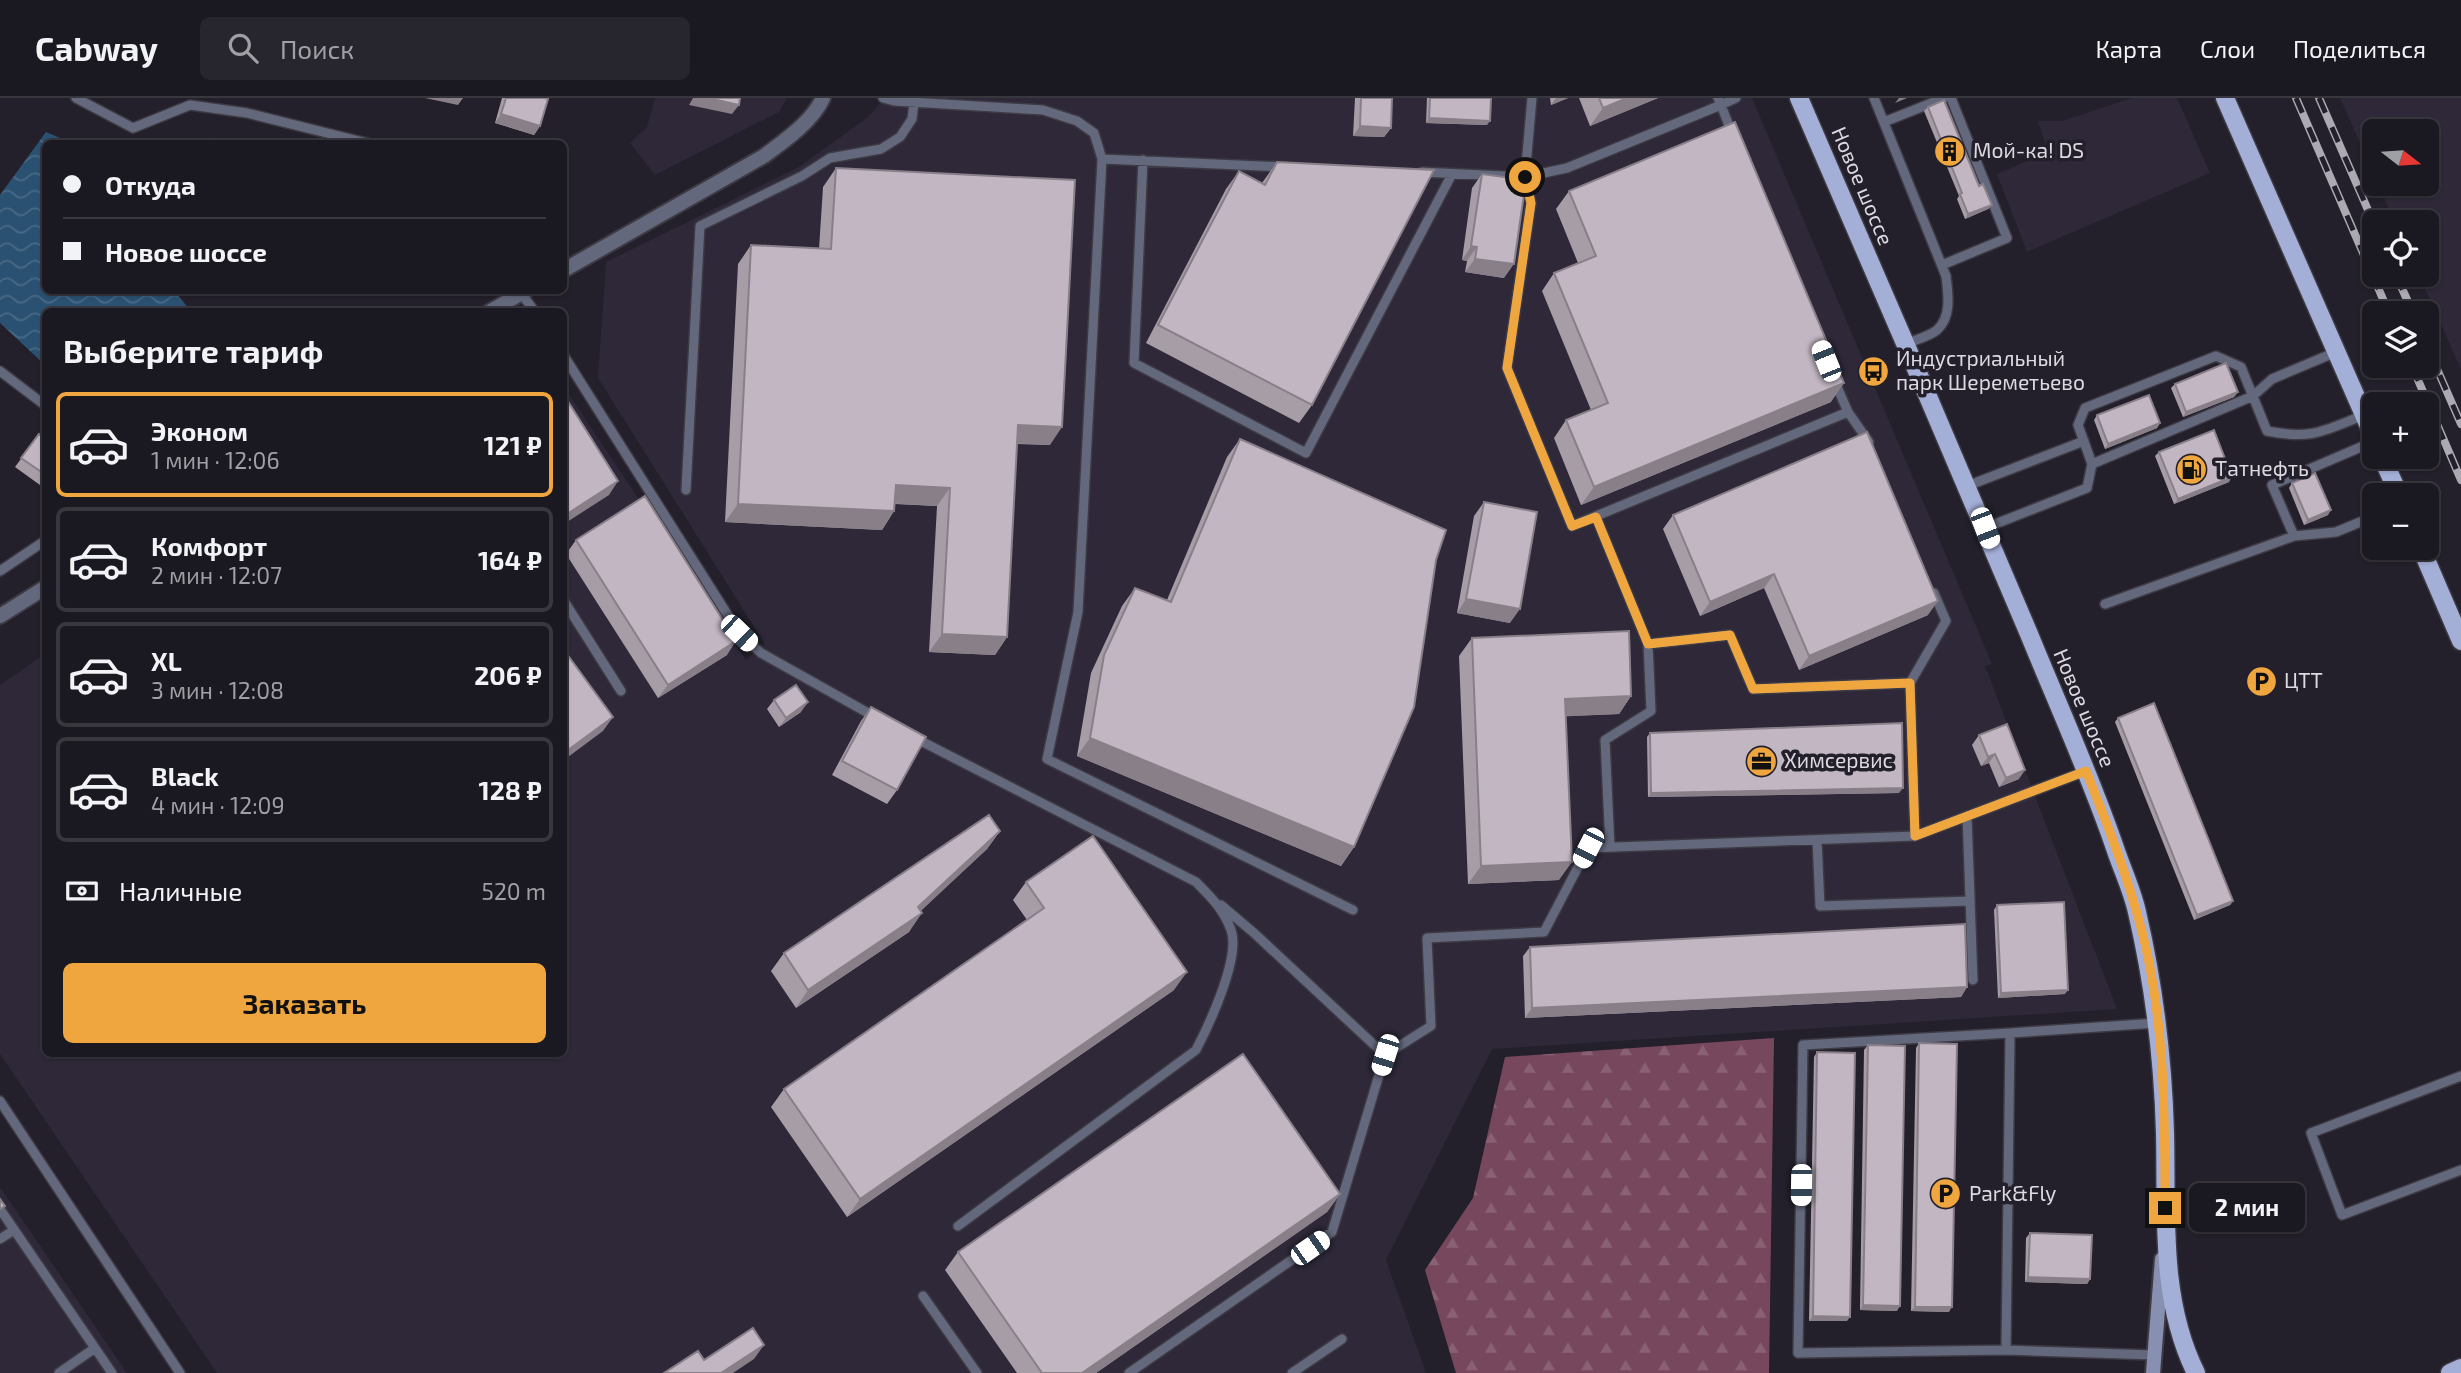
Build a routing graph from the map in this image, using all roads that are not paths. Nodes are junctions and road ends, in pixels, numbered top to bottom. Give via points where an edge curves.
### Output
1 (76, 98) edge
2 (823, 98) edge
3 (883, 98) edge
4 (1532, 98) edge
5 (1736, 98) edge
6 (1799, 98) edge
7 (1874, 98) edge
8 (1944, 98) edge
9 (1951, 98) edge
10 (2225, 98) edge
11 (1719, 101) edge
12 (914, 103) junction
13 (1884, 122) junction
14 (355, 140) edge
15 (1736, 143) edge
16 (1102, 159) junction
17 (1143, 160) junction
18 (1291, 167) edge
19 (1412, 172) edge
20 (1452, 174) junction
21 (1525, 177) junction
22 (1942, 265) junction
23 (567, 268) edge
24 (520, 294) edge
25 (496, 308) edge
26 (1906, 344) junction
27 (2336, 352) junction
28 (567, 361) edge
29 (0, 370) edge
30 (1832, 374) edge
31 (2253, 396) junction
32 (42, 403) edge
33 (2362, 410) edge
34 (1847, 412) junction
35 (2362, 416) edge
36 (2084, 440) junction
37 (2362, 447) edge
38 (1875, 455) edge
39 (2092, 464) junction
40 (1967, 486) junction
41 (686, 490) dead end
42 (1596, 517) junction
43 (2362, 521) edge
44 (1985, 528) junction
45 (2294, 536) junction
46 (42, 543) edge
47 (2426, 560) edge
48 (0, 572) edge
49 (1929, 583) edge
50 (42, 590) edge
51 (2105, 604) dead end
52 (567, 606) edge
53 (0, 616) edge
54 (2461, 641) edge
55 (1648, 644) junction
56 (1910, 683) junction
57 (621, 691) dead end
58 (892, 726) edge
59 (904, 732) edge
60 (2086, 771) junction
61 (1967, 817) junction
62 (1915, 836) junction
63 (1818, 840) junction
64 (1610, 848) junction
65 (1970, 901) junction
66 (1217, 902) junction
67 (1353, 910) dead end
68 (1973, 980) dead end
69 (2157, 1023) junction
70 (2010, 1033) junction
71 (1385, 1055) junction
72 (2461, 1076) edge
73 (0, 1101) edge
74 (2461, 1170) edge
75 (0, 1209) edge
76 (958, 1226) dead end
77 (14, 1230) junction
78 (2165, 1233) junction
79 (0, 1239) edge
80 (923, 1296) dead end
81 (1342, 1339) dead end
82 (95, 1348) junction
83 (2006, 1350) junction
84 (2154, 1355) junction
85 (2461, 1368) edge
86 (59, 1373) edge
87 (112, 1373) edge
88 (180, 1373) edge
89 (976, 1373) edge
90 (1129, 1373) edge
91 (1292, 1373) edge
92 (2153, 1373) edge
93 (2196, 1373) edge
94 (2450, 1373) edge

1 - 14 lane via 133,128 190,105 247,113
2 - 23 street via 793,134 764,156
3 - 12 lane
4 - 21 lane
5 - 11 lane
6 - 26 main road, Новое шоссе
7 - 13 lane
8 - 13 lane
9 - 22 lane via 2007,239
10 - 27 main road
11 - 15 lane
11 - 21 lane via 1567,168
12 - 16 lane via 1043,110 1077,121 1094,133
12 - 41 lane via 912,119 900,137 881,149 830,158 700,226
13 - 22 lane
16 - 17 lane
16 - 67 lane via 1078,612 1047,759
17 - 18 lane
17 - 20 lane via 1134,363 1306,453
19 - 20 lane
20 - 21 lane
21 - 42 lane via 1531,203 1507,368 1572,526
22 - 26 lane via 1949,297 1946,315 1937,330
24 - 25 street
26 - 40 main road, Новое шоссе
27 - 31 lane via 2272,379
27 - 33 main road
28 - 58 lane via 739,633 761,653
29 - 32 lane
30 - 34 lane
31 - 35 lane via 2267,431 2289,436 2313,435
31 - 36 lane via 2241,367 2216,356 2085,408 2078,425
31 - 39 lane
34 - 38 lane
34 - 42 lane
36 - 39 lane
36 - 40 lane
37 - 45 lane via 2272,485
39 - 44 lane via 2087,488
40 - 44 main road, Новое шоссе
42 - 55 lane
43 - 45 lane via 2336,532
44 - 60 main road, Новое шоссе
45 - 51 lane
46 - 48 lane
47 - 54 main road
49 - 56 lane via 1946,621
50 - 53 street
52 - 57 lane
55 - 56 lane via 1730,635 1753,689
55 - 64 lane via 1651,711 1605,740
56 - 62 lane
59 - 66 lane via 1196,882
60 - 61 lane
60 - 69 main road, Новое шоссе via 2136,908
61 - 62 lane
61 - 65 lane
62 - 63 lane
63 - 64 lane
63 - 65 lane via 1820,906
64 - 71 lane via 1588,848 1544,932 1427,938 1432,1026
65 - 68 lane
66 - 71 lane
66 - 76 lane via 1232,933 1232,951 1214,1013 1196,1050
69 - 70 lane
69 - 78 main road, Новое шоссе via 2165,1134
70 - 83 lane
70 - 83 lane via 1803,1045 1798,1353
71 - 90 lane via 1332,1232
72 - 74 lane via 2311,1133 2343,1215
73 - 88 lane
75 - 77 lane
77 - 79 lane
77 - 82 lane
78 - 84 main road, Новое шоссе
78 - 93 main road via 2175,1312 2184,1350
80 - 89 lane
81 - 91 lane
82 - 86 lane
82 - 87 lane
83 - 84 lane
84 - 92 main road, Новое шоссе
85 - 94 main road

